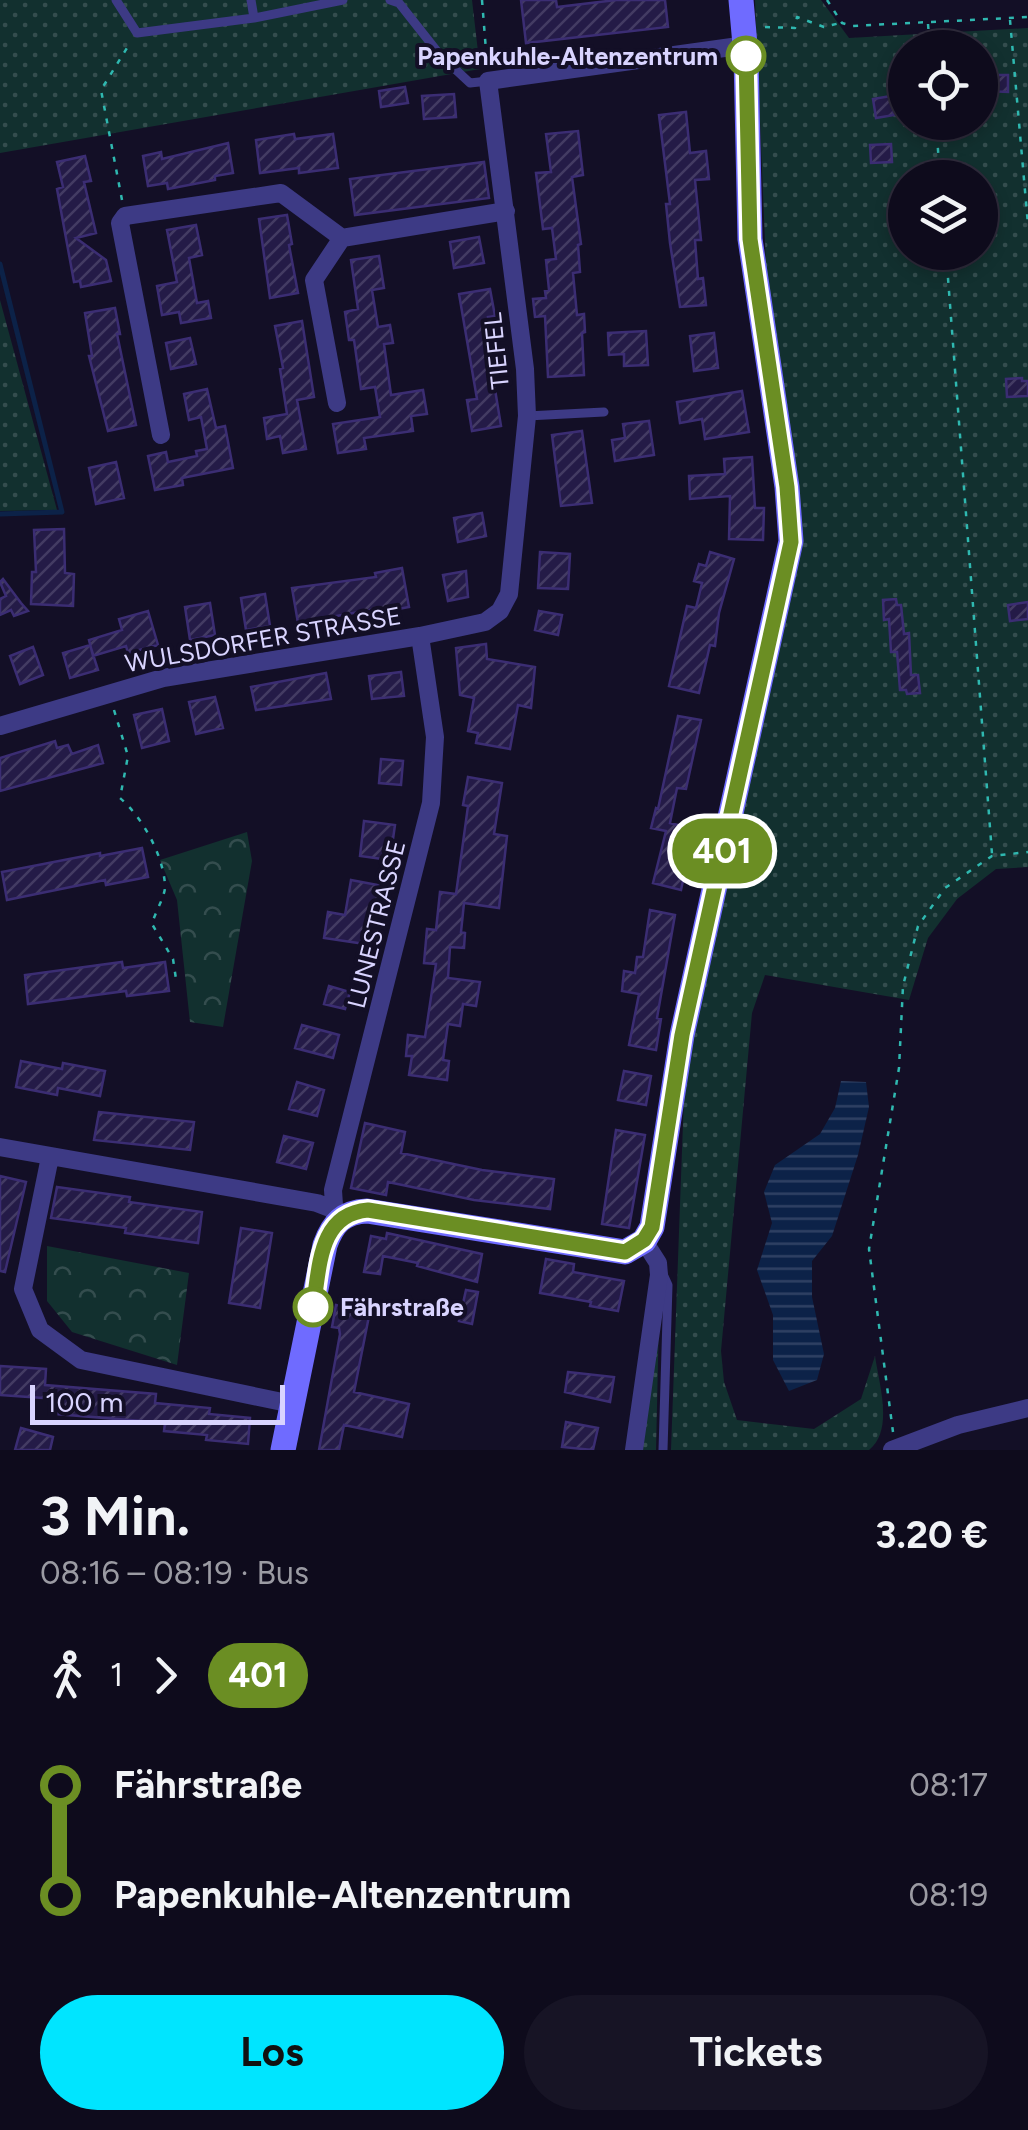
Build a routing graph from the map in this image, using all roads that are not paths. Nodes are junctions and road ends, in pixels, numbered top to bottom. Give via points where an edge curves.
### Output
1 (116, 0) edge
2 (250, 0) edge
3 (343, 0) edge
4 (390, 0) edge
5 (741, 0) edge
6 (254, 18) junction
7 (744, 36) junction
8 (488, 80) junction
9 (506, 211) junction
10 (342, 238) junction
11 (336, 403) dead end
12 (604, 412) dead end
13 (527, 416) junction
14 (161, 435) dead end
15 (420, 636) junction
16 (0, 726) edge
17 (0, 1147) edge
18 (50, 1157) junction
19 (340, 1218) junction
20 (644, 1240) junction
21 (658, 1264) junction
22 (292, 1404) junction
23 (1028, 1408) edge
24 (893, 1449) edge
25 (283, 1450) edge
26 (634, 1450) edge
27 (663, 1450) edge

1 - 6 lane via 137,33
2 - 6 lane
3 - 6 lane
4 - 8 lane via 470,83
5 - 7 street
7 - 8 street
7 - 20 street via 750,239 791,542 682,1035 652,1227
8 - 9 street, TIEFEL
9 - 10 street
9 - 13 street, TIEFEL
10 - 11 street via 314,280
10 - 14 street via 281,193 125,216 120,223
12 - 13 lane
13 - 15 street, TIEFEL via 508,594 500,611 485,622
15 - 16 street, WULSDORFER STRASSE via 163,678
15 - 19 street, LUNESTRASSE via 436,738 430,804 334,1190
17 - 18 street
18 - 19 street via 317,1203
18 - 22 street via 23,1289 40,1330 80,1360
19 - 20 street via 368,1210 625,1252
19 - 22 street via 325,1245
20 - 21 street
21 - 26 street
21 - 27 lane via 668,1285
22 - 25 street
23 - 24 street

